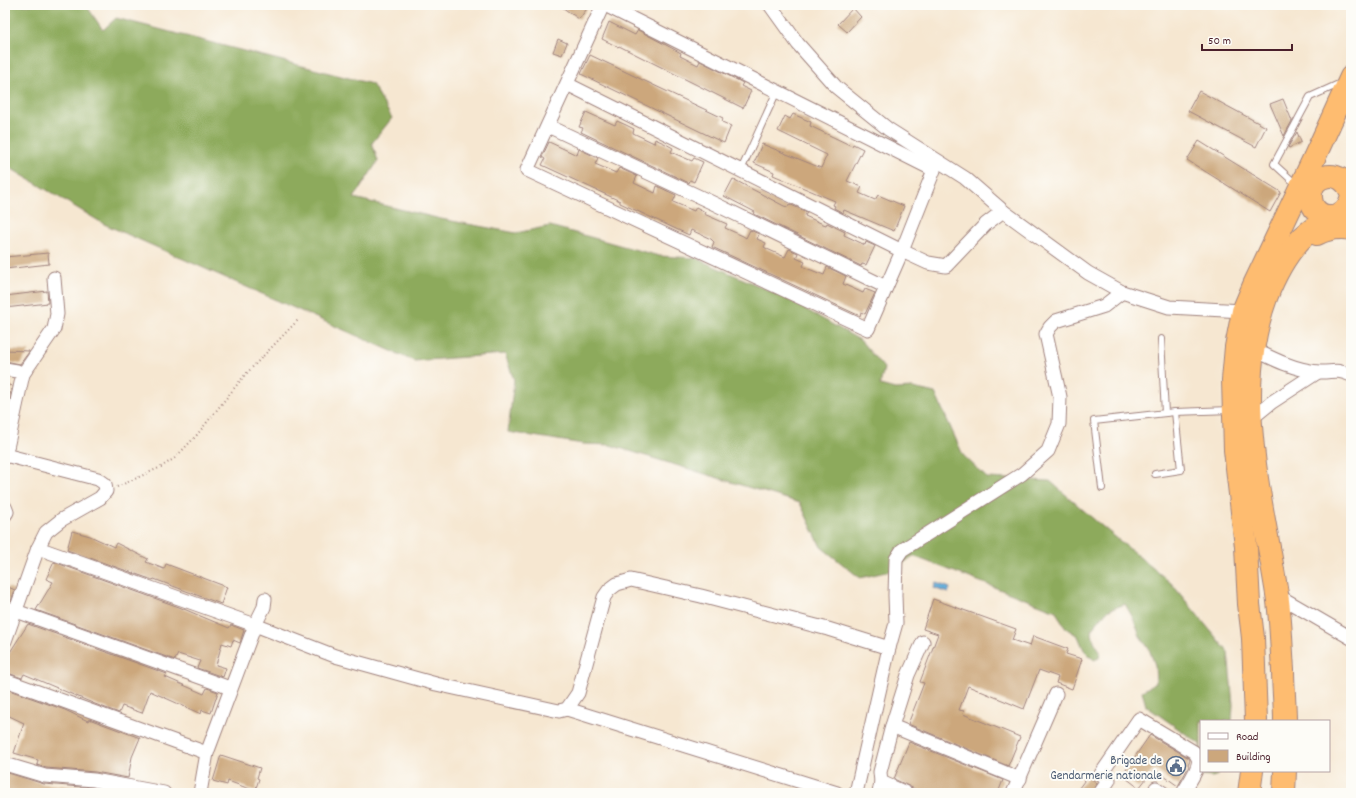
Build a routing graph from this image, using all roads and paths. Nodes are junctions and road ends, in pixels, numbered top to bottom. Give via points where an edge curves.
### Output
1 (604, 5) edge
2 (770, 5) edge
3 (567, 84) junction
4 (1351, 85) edge
5 (777, 91) junction
6 (548, 126) junction
7 (741, 170) junction
8 (1312, 186) junction
9 (1351, 192) edge
10 (1003, 211) junction
11 (1344, 216) edge
12 (902, 251) junction
13 (54, 278) dead end
14 (886, 287) junction
15 (1122, 292) junction
16 (1243, 311) junction
17 (298, 320) dead end
18 (1161, 339) dead end
19 (1253, 349) junction
20 (5, 369) edge
21 (1318, 372) junction
22 (23, 374) junction
23 (1351, 375) edge
24 (1175, 412) junction
25 (1166, 413) junction
26 (1242, 415) junction
27 (6, 451) edge
28 (1155, 474) dead end
29 (1102, 488) dead end
30 (106, 491) junction
31 (5, 507) edge
32 (5, 515) edge
33 (38, 548) junction
34 (1277, 595) junction
35 (265, 599) dead end
36 (1249, 604) junction
37 (10, 609) edge
38 (254, 625) junction
39 (1351, 638) edge
40 (5, 641) edge
41 (923, 642) dead end
42 (889, 648) junction
43 (5, 680) edge
44 (230, 688) junction
45 (1056, 694) dead end
46 (567, 709) junction
47 (1244, 720) edge
48 (1256, 720) edge
49 (1285, 720) edge
50 (892, 726) junction
51 (207, 753) junction
52 (5, 764) edge
53 (1241, 772) edge
54 (1252, 772) edge
55 (1285, 772) edge
56 (1020, 779) junction
57 (880, 788) edge
58 (164, 793) edge
59 (200, 793) edge
60 (837, 793) edge
61 (856, 793) edge
62 (906, 793) edge
63 (1013, 793) edge
64 (1100, 793) edge
65 (1183, 793) edge
66 (1239, 793) edge
67 (1249, 793) edge
68 (1284, 793) edge

1 - 3 street
1 - 5 street
2 - 10 street via 798,44 836,87 888,128 965,178
3 - 6 street
3 - 7 street
4 - 8 highway
4 - 8 lane via 1310,97 1274,164
5 - 7 lane
5 - 12 street via 934,170
6 - 14 street
6 - 14 street via 527,170 868,329
7 - 12 street
8 - 9 highway via 1333,176 1345,181
8 - 11 highway via 1311,200 1318,211 1324,215
8 - 16 highway via 1262,268
10 - 12 street via 986,224 946,266 928,262
10 - 15 street via 1088,273
11 - 19 highway via 1343,228 1319,232 1292,249 1278,269 1260,315
12 - 14 street
13 - 22 street via 57,314 54,329
15 - 16 street via 1169,307
15 - 42 street via 1104,306 1056,321 1046,334 1060,397 1059,424 1048,451 1022,474 902,550 896,558 896,623
16 - 26 highway via 1233,380
17 - 30 path via 244,376 175,458 161,468
18 - 25 lane
19 - 21 street via 1285,363
19 - 26 highway via 1250,382
20 - 22 street
21 - 23 street via 1335,370
21 - 26 street via 1272,402
22 - 27 street
24 - 25 lane
24 - 26 lane
24 - 28 lane via 1181,470
25 - 29 lane via 1094,421
26 - 34 highway
26 - 36 highway via 1235,450 1246,547
27 - 30 street via 98,479 105,484
30 - 33 street via 100,498 61,520 46,532
31 - 32 street
33 - 37 street
33 - 38 street
34 - 39 street
34 - 49 highway
35 - 38 street via 264,607
36 - 47 highway via 1245,636
36 - 48 highway
37 - 40 street
37 - 44 street
38 - 44 street
38 - 46 street via 335,656 436,684 559,711
41 - 50 street via 908,675
42 - 46 street via 820,627 631,580 617,584 604,597 578,694
42 - 61 street
43 - 51 street
44 - 51 street
45 - 56 street
46 - 60 street
50 - 56 street
50 - 57 street via 880,772
51 - 59 street
52 - 58 street via 45,776 94,780
53 - 66 highway
54 - 67 highway
55 - 68 highway
56 - 63 street
57 - 62 street
64 - 65 street via 1109,780 1100,774 1139,719 1194,752 1198,758 1196,770

